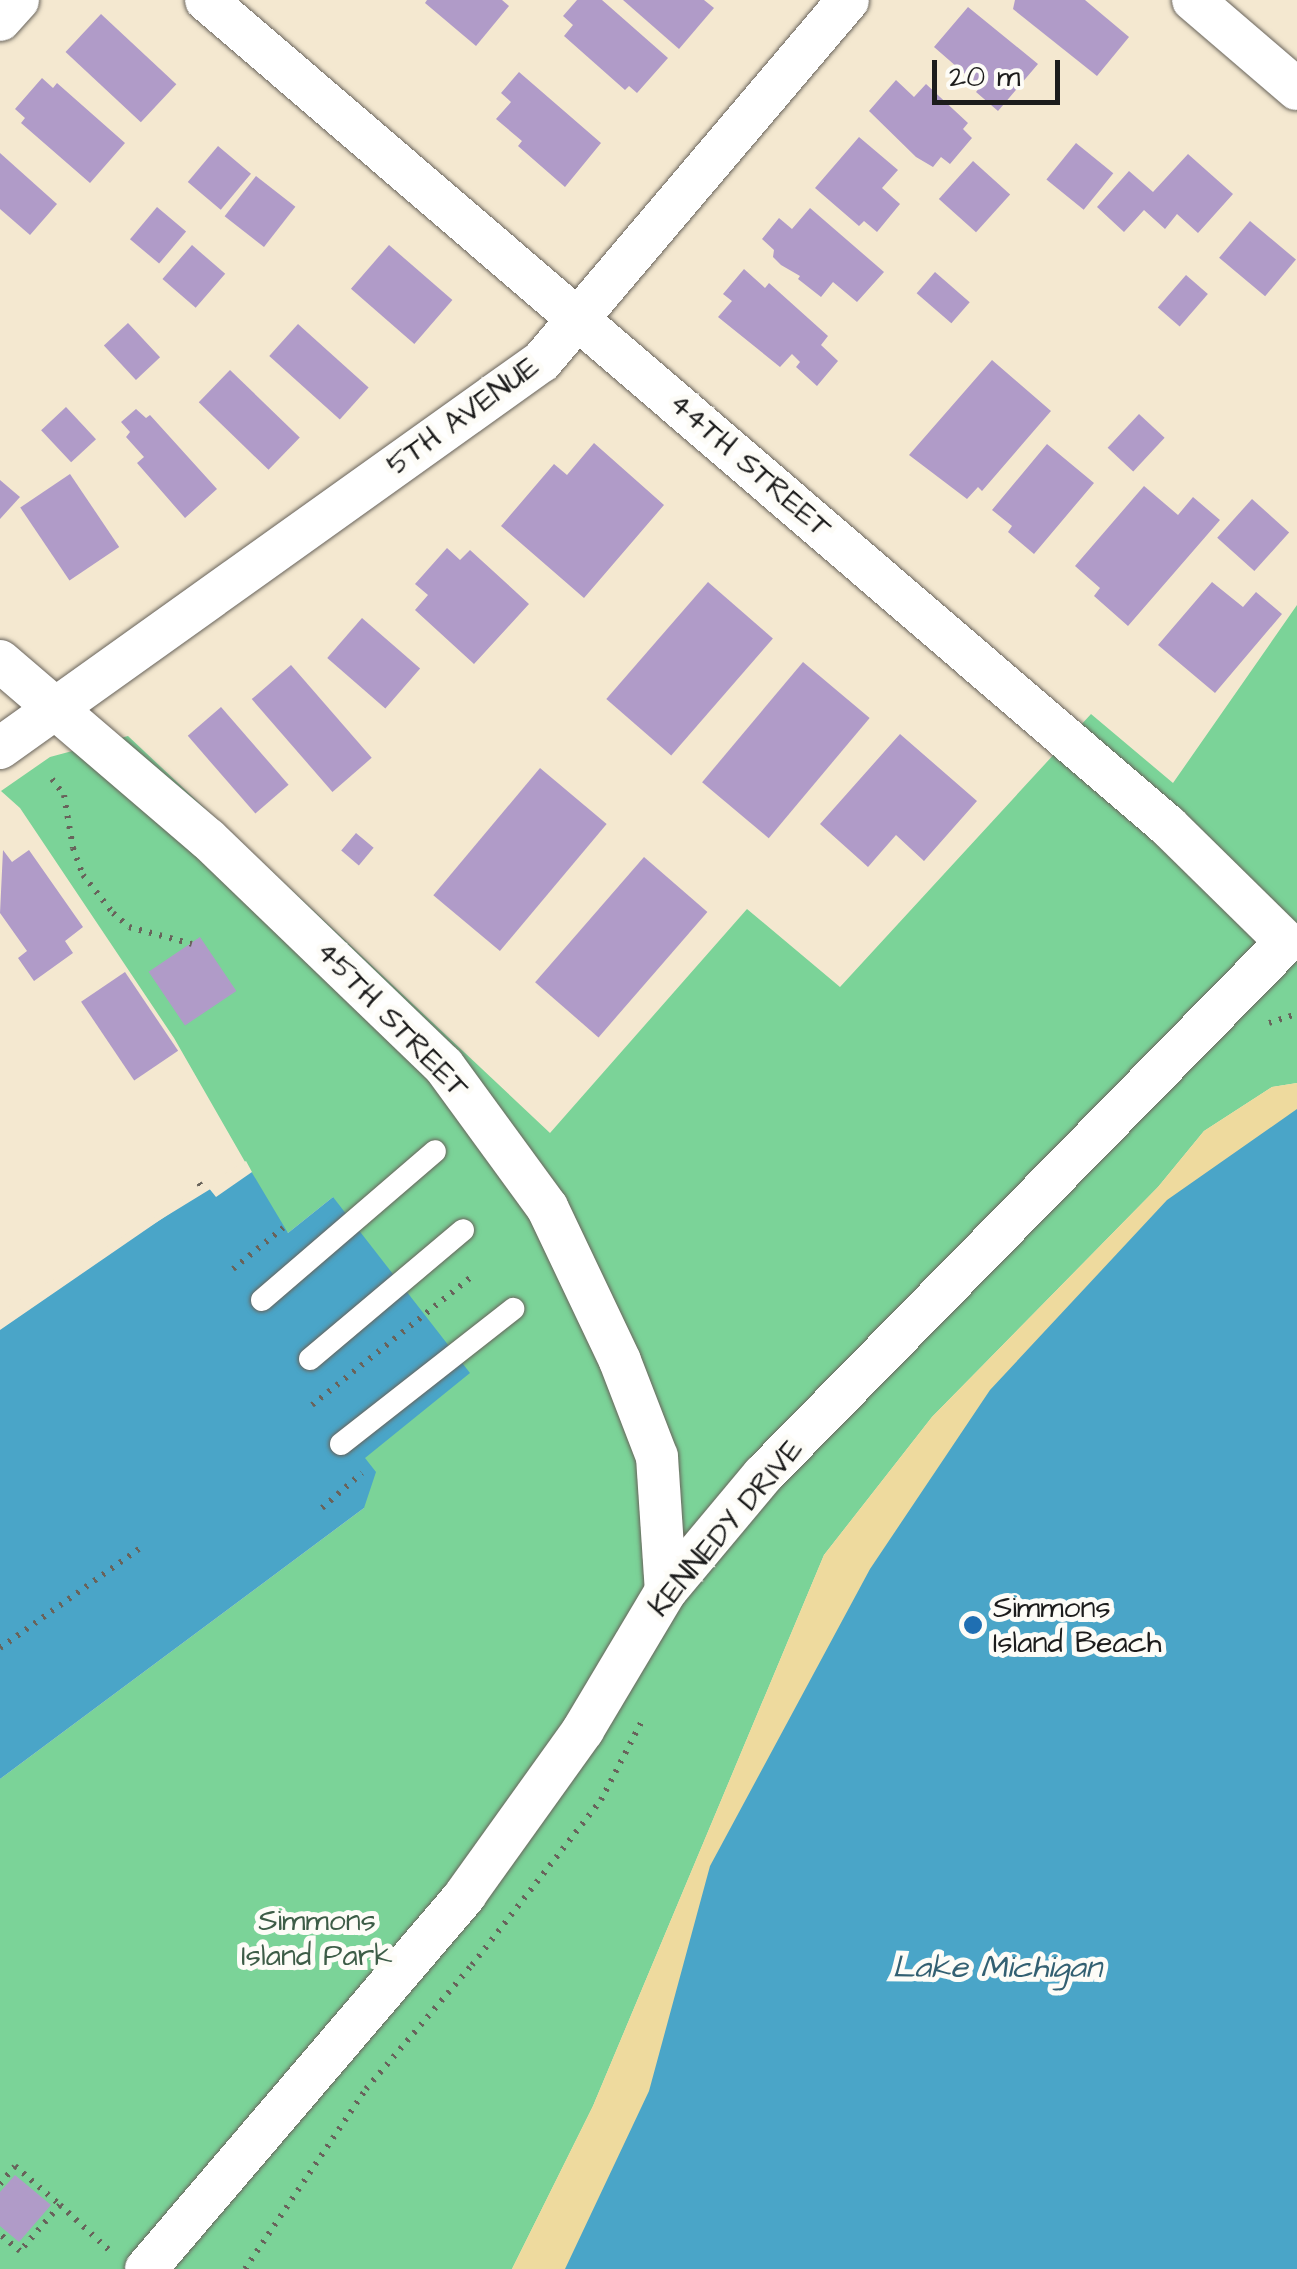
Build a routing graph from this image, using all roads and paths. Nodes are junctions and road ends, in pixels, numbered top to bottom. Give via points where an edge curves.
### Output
1 (18, 0) edge
2 (206, 0) edge
3 (848, 0) edge
4 (1194, 0) edge
5 (0, 20) edge
6 (1297, 89) edge
7 (578, 317) junction
8 (0, 662) edge
9 (58, 710) junction
10 (0, 748) edge
11 (52, 779) dead end
12 (1291, 943) edge
13 (192, 944) dead end
14 (1297, 1014) edge
15 (1260, 1026) dead end
16 (435, 1151) dead end
17 (282, 1228) dead end
18 (463, 1230) dead end
19 (234, 1269) dead end
20 (471, 1277) dead end
21 (262, 1300) dead end
22 (512, 1309) dead end
23 (310, 1358) dead end
24 (312, 1405) dead end
25 (341, 1444) dead end
26 (370, 1466) dead end
27 (322, 1508) dead end
28 (140, 1548) dead end
29 (666, 1591) junction
30 (0, 1648) edge
31 (644, 1719) dead end
32 (0, 2184) edge
33 (60, 2204) junction
34 (0, 2234) edge
35 (131, 2262) edge
36 (245, 2269) edge

1 - 5 street
2 - 7 street, 44TH STREET
3 - 7 street, 5TH AVENUE
4 - 6 street
7 - 9 street, 5TH AVENUE via 516,383
7 - 12 street, 44TH STREET via 1168,826
8 - 9 street, 45TH STREET
9 - 10 street, 5TH AVENUE
9 - 29 street, 45TH STREET via 208,839 444,1066 547,1208 620,1360 657,1457
11 - 13 path via 64,796 72,848 84,875 113,914 129,926
12 - 29 street, KENNEDY DRIVE via 763,1475
14 - 15 path
16 - 21 lane
17 - 19 path
18 - 23 lane
20 - 24 path
22 - 25 lane
26 - 27 path
28 - 30 path
29 - 35 street, KENNEDY DRIVE via 584,1730 465,1896
31 - 36 path via 600,1800 366,2089
32 - 33 path via 16,2166
33 - 34 path via 20,2251
33 - 35 path

